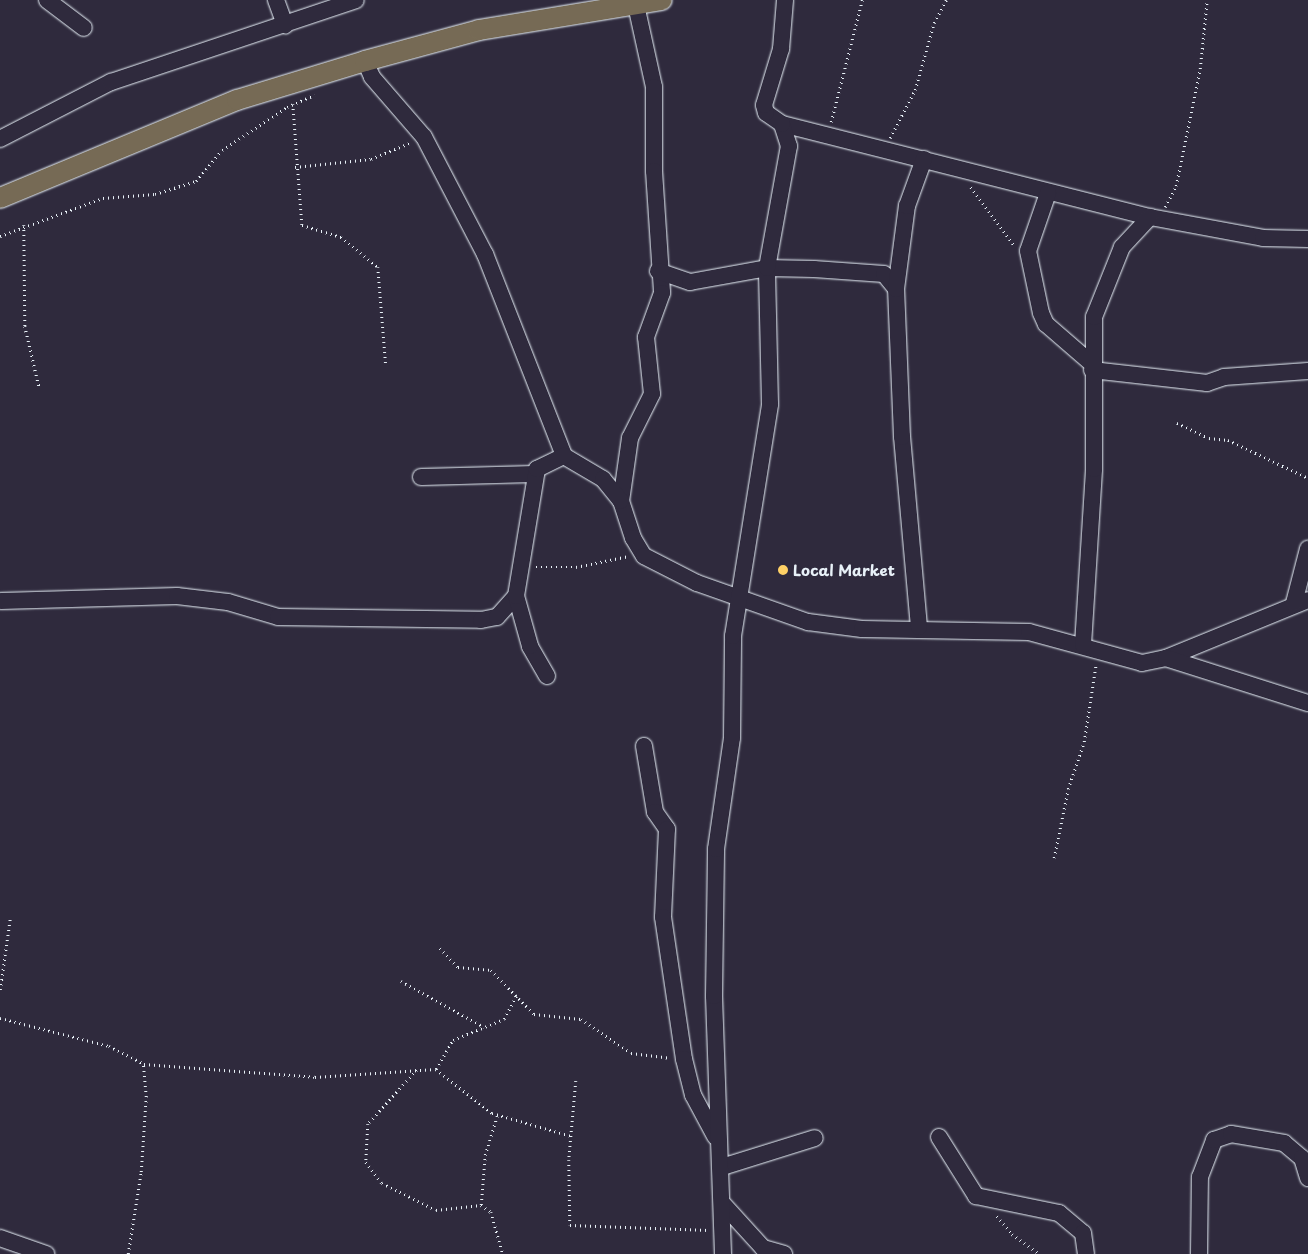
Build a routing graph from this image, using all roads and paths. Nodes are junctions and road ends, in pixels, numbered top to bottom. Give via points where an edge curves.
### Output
1 (47, 0) edge
2 (276, 0) edge
3 (356, 0) edge
4 (662, 0) edge
5 (785, 0) edge
6 (862, 0) edge
7 (946, 0) edge
8 (1206, 0) edge
9 (636, 4) junction
10 (285, 25) junction
11 (84, 28) dead end
12 (365, 61) junction
13 (318, 93) dead end
14 (293, 104) junction
15 (782, 124) junction
16 (827, 135) junction
17 (424, 137) junction
18 (0, 139) edge
19 (889, 152) junction
20 (924, 159) junction
21 (295, 167) junction
22 (956, 168) junction
23 (1048, 193) junction
24 (0, 198) edge
25 (1154, 218) junction
26 (24, 225) junction
27 (0, 236) edge
28 (1308, 239) edge
29 (1016, 248) dead end
30 (768, 268) junction
31 (658, 272) junction
32 (896, 289) junction
33 (386, 366) dead end
34 (1092, 367) junction
35 (1308, 371) edge
36 (39, 386) dead end
37 (1177, 423) dead end
38 (564, 456) junction
39 (535, 474) junction
40 (421, 477) dead end
41 (1308, 478) edge
42 (621, 501) junction
43 (1308, 549) edge
44 (642, 554) junction
45 (517, 589) junction
46 (739, 597) junction
47 (1, 601) dead end
48 (1301, 602) edge
49 (919, 627) junction
50 (1091, 648) junction
51 (1166, 658) junction
52 (547, 676) dead end
53 (1308, 703) edge
54 (644, 746) dead end
55 (1054, 858) dead end
56 (10, 918) dead end
57 (440, 948) dead end
58 (401, 981) dead end
59 (0, 990) edge
60 (516, 996) junction
61 (0, 1018) edge
62 (484, 1027) junction
63 (684, 1059) junction
64 (143, 1063) junction
65 (436, 1069) junction
66 (418, 1070) junction
67 (576, 1081) dead end
68 (497, 1116) junction
69 (571, 1136) junction
70 (939, 1137) dead end
71 (815, 1138) dead end
72 (718, 1141) junction
73 (722, 1167) junction
74 (1308, 1178) edge
75 (988, 1202) junction
76 (481, 1204) junction
77 (723, 1204) junction
78 (723, 1230) junction
79 (0, 1238) edge
80 (46, 1254) edge
81 (128, 1254) edge
82 (503, 1254) edge
83 (724, 1254) edge
84 (784, 1254) edge
85 (1040, 1254) edge
86 (1086, 1254) edge
87 (1199, 1254) edge

1 - 11 street
2 - 10 street
3 - 10 street
4 - 9 main road
5 - 15 street via 781,49 764,105 766,113
6 - 16 path
7 - 19 path via 934,23 915,90 891,130
8 - 25 path via 1200,69 1176,186
9 - 12 main road via 479,30
9 - 31 street via 654,87
10 - 18 street via 111,82
12 - 17 street via 372,76
12 - 24 main road via 228,103
13 - 14 path
14 - 21 path
14 - 26 path via 222,150 196,181 156,194 103,198
15 - 16 street
15 - 30 street via 789,146
16 - 19 street
17 - 21 path via 371,159
17 - 38 street via 500,287
19 - 20 street
20 - 22 street
20 - 32 street via 907,206
21 - 33 path via 302,225 341,237 378,267
22 - 23 street
22 - 29 path
23 - 25 street
23 - 34 street via 1028,251 1041,313 1046,324
25 - 28 street via 1263,238
25 - 34 street via 1116,260 1108,290 1094,317
26 - 27 path
26 - 36 path via 25,326
30 - 31 street via 690,282
30 - 32 street via 884,274
30 - 46 street via 770,404
31 - 42 street via 662,293 645,344 652,394 630,438
32 - 49 street via 902,437
34 - 35 street via 1207,383 1224,377
34 - 50 street
37 - 41 path via 1209,438 1228,440
38 - 39 street via 539,465
38 - 42 street via 603,479
39 - 40 street
39 - 45 street
42 - 44 street
43 - 48 street
44 - 45 path via 576,567 543,564
44 - 46 street via 696,583
45 - 47 street via 497,617 481,620 278,617 228,602 177,596
45 - 52 street via 530,646
46 - 49 street via 808,622 862,629
46 - 72 street via 733,636 732,738 716,849
48 - 51 street
49 - 50 street via 1029,632
50 - 51 street via 1127,661
50 - 55 path via 1084,742 1068,789
51 - 53 street
54 - 63 street via 655,812 667,829 663,917
56 - 59 path
57 - 60 path via 458,967 490,970
58 - 62 path
60 - 62 path via 504,1019
60 - 63 path via 534,1014 581,1019 640,1057
61 - 64 path via 109,1046
62 - 65 path via 453,1040
63 - 72 street via 693,1095
64 - 66 path via 315,1077
64 - 81 path via 146,1097 141,1172
65 - 66 path
65 - 68 path
66 - 76 path via 368,1124 366,1162 382,1182 436,1210
67 - 69 path
68 - 69 path
68 - 76 path via 485,1155
69 - 78 path via 567,1201 573,1226
70 - 75 street via 960,1176 976,1196
71 - 73 street
72 - 73 street
73 - 77 street
74 - 87 street via 1302,1158 1284,1143 1231,1134 1214,1140 1200,1176
75 - 85 path via 1012,1234
75 - 86 street via 1058,1213 1082,1233
76 - 82 path via 490,1212
77 - 78 street
77 - 84 street via 763,1248
78 - 83 street
79 - 80 street

